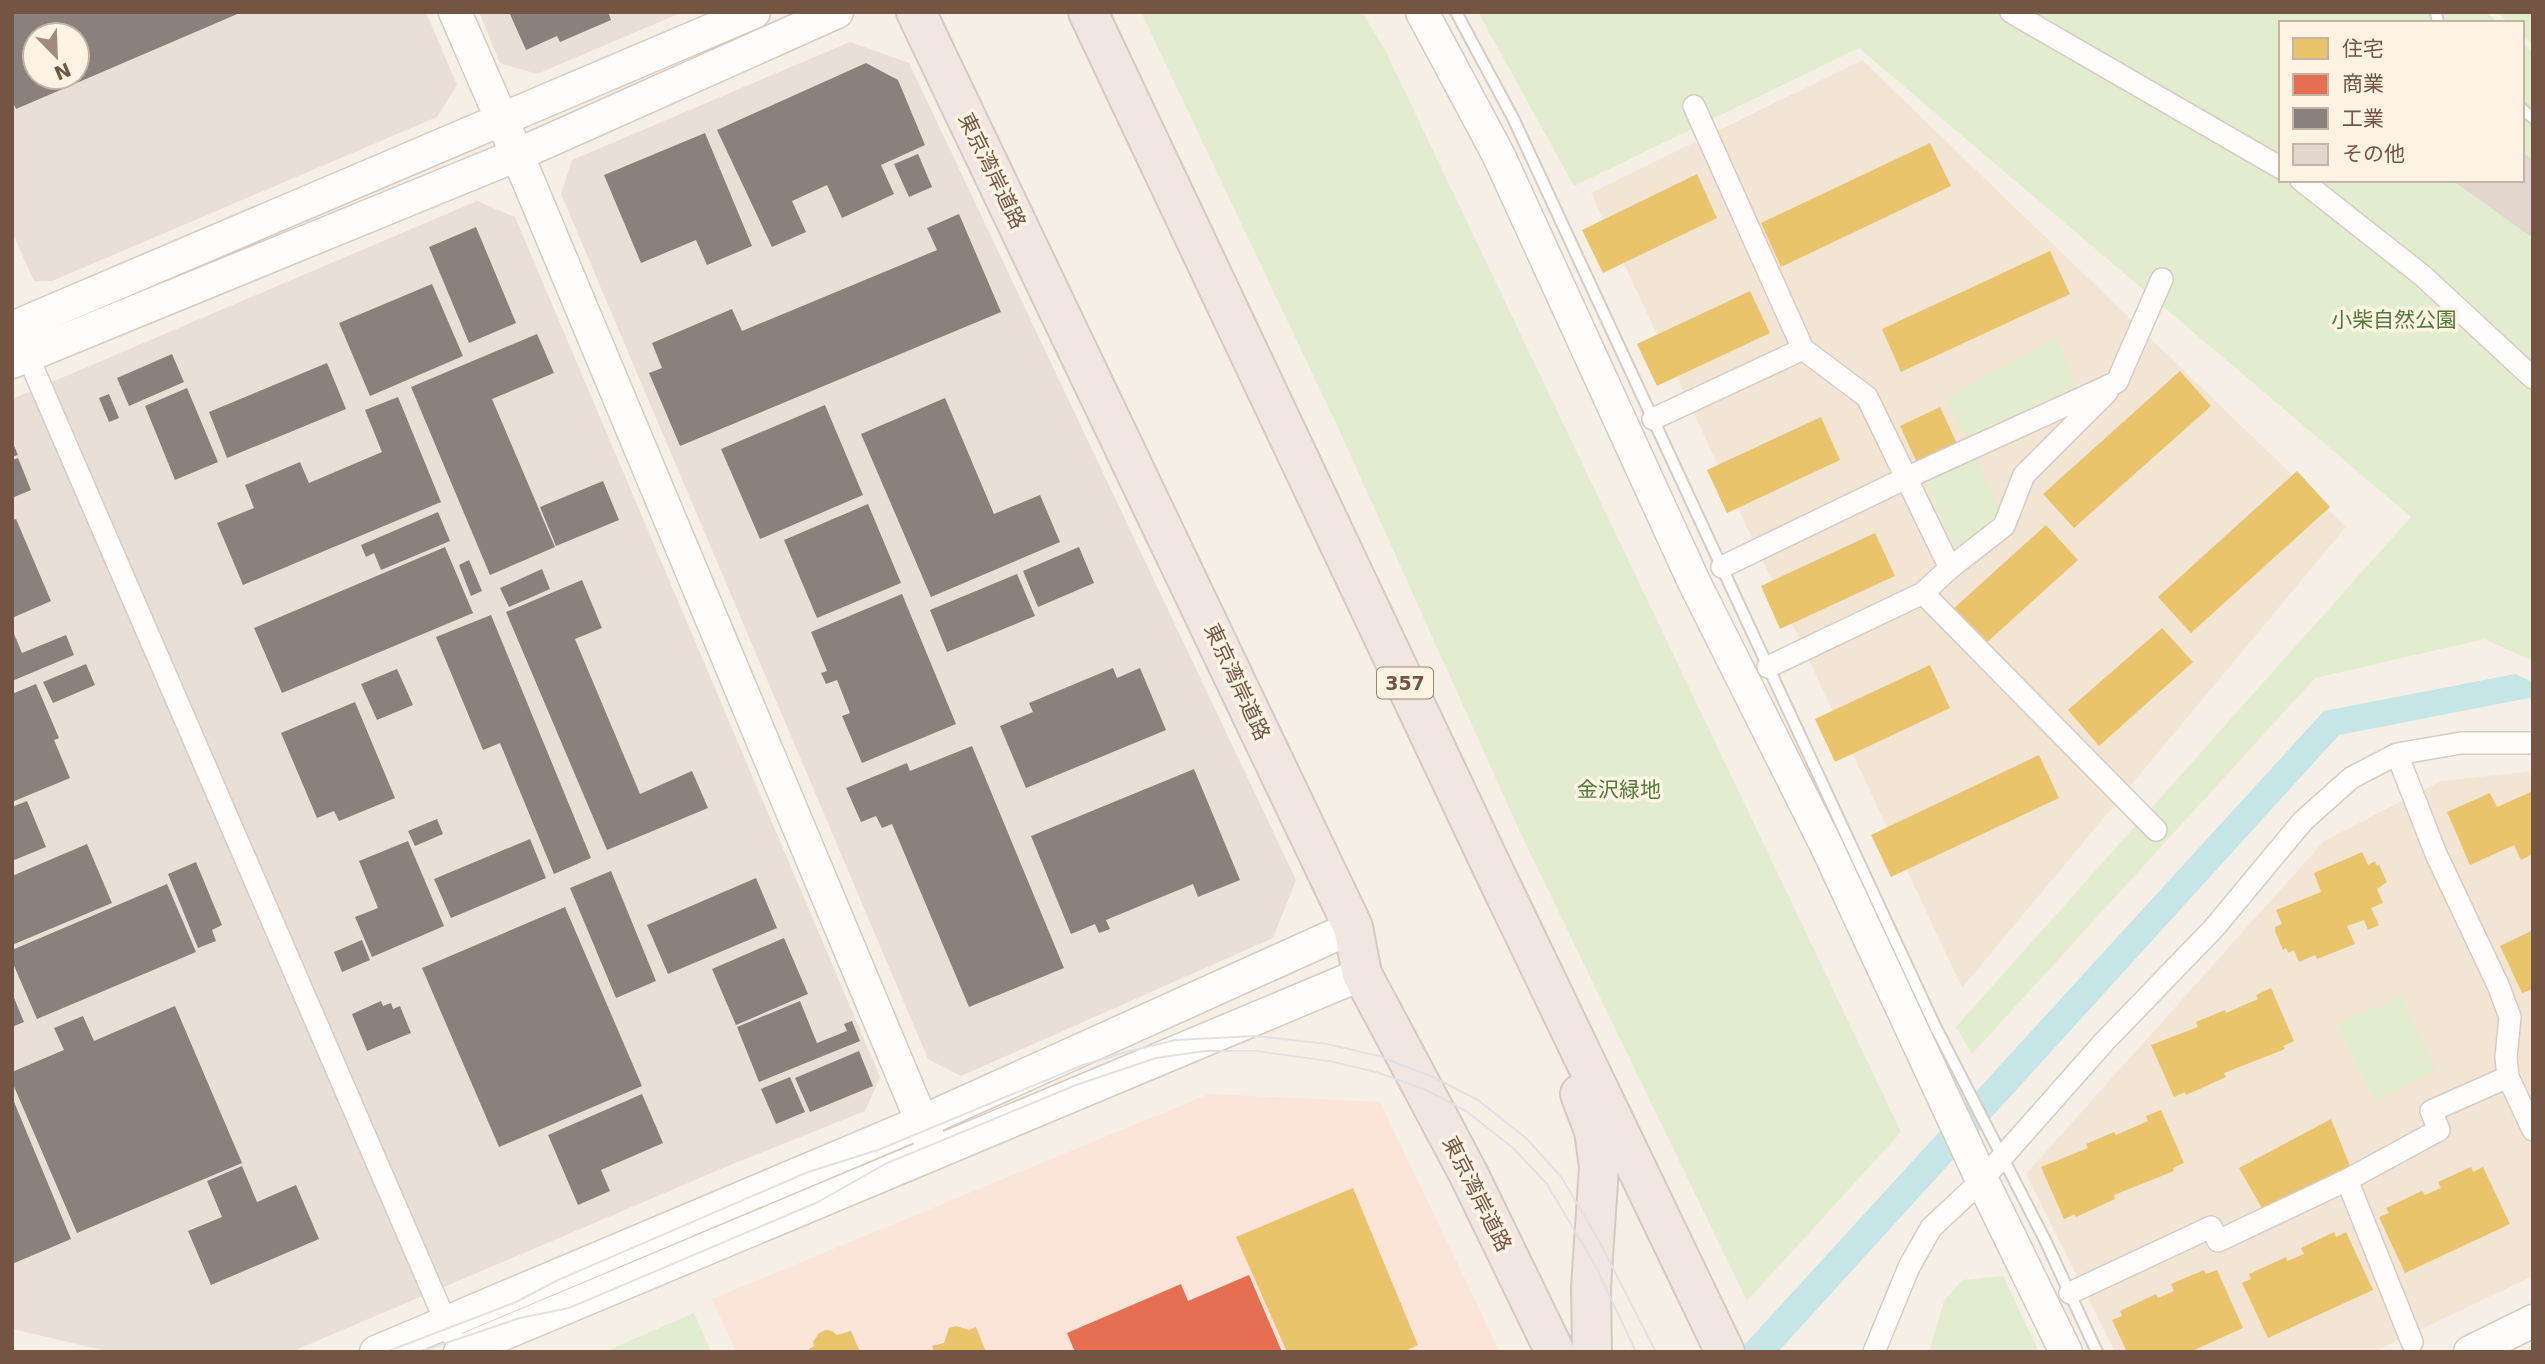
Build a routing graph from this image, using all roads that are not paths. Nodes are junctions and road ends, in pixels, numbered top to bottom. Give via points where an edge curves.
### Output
1 (455, 12) edge
2 (754, 12) edge
3 (837, 12) edge
4 (916, 12) edge
5 (1088, 12) edge
6 (1422, 12) edge
7 (1456, 12) edge
8 (2011, 12) edge
9 (1694, 106) dead end
10 (501, 119) junction
11 (517, 155) junction
12 (2279, 166) edge
13 (2304, 182) edge
14 (2162, 279) dead end
15 (13, 325) edge
16 (1803, 349) junction
17 (20, 358) edge
18 (2533, 378) edge
19 (2117, 382) junction
20 (1653, 419) junction
21 (1906, 478) junction
22 (1722, 567) junction
23 (1950, 568) junction
24 (1923, 593) junction
25 (1768, 667) junction
26 (2533, 743) edge
27 (2397, 754) junction
28 (2156, 831) dead end
29 (1492, 867) junction
30 (1353, 927) junction
31 (1362, 974) junction
32 (2508, 1077) junction
33 (1952, 1085) junction
34 (921, 1122) junction
35 (2533, 1130) edge
36 (935, 1153) junction
37 (1992, 1169) junction
38 (2347, 1180) junction
39 (2070, 1293) junction
40 (2533, 1321) edge
41 (445, 1322) junction
42 (2412, 1342) dead end
43 (376, 1352) edge
44 (459, 1352) edge
45 (1555, 1352) edge
46 (1592, 1352) edge
47 (1726, 1352) edge
48 (1874, 1352) edge
49 (2066, 1352) edge
50 (2097, 1352) edge
51 (2470, 1352) edge

1 - 10 street
2 - 10 street
3 - 11 street
4 - 30 highway, 東京湾岸道路
5 - 29 highway, 357
6 - 33 street via 1499,156 1694,582
7 - 20 lane via 1513,118
8 - 12 street
9 - 16 street
10 - 11 street
10 - 15 street
11 - 17 street
11 - 34 street
13 - 18 street via 2423,276
14 - 19 street
15 - 17 street
16 - 20 street
16 - 21 street via 1867,397
17 - 41 street
19 - 21 street
19 - 23 street via 2024,475 2004,526
20 - 22 lane
21 - 22 street
21 - 23 street
22 - 25 lane
23 - 24 street
24 - 25 street
24 - 28 street
25 - 33 lane via 1935,1026
26 - 27 street via 2461,743
27 - 32 street via 2436,854 2510,1017
27 - 37 street via 2351,778 2303,821 2214,928 2104,1042
29 - 46 highway, 357 via 1511,935 1594,1131 1598,1167
29 - 47 highway, 357
30 - 31 highway, 東京湾岸道路
30 - 34 street
31 - 36 street
31 - 45 highway, 東京湾岸道路 via 1468,1173
32 - 35 street
32 - 38 street via 2431,1111 2439,1130
33 - 37 street
34 - 36 street
34 - 41 street
36 - 44 street
37 - 39 lane
37 - 48 street via 1931,1228 1909,1267
37 - 49 street
38 - 39 street via 2218,1241 2211,1227
38 - 42 street
39 - 50 lane
40 - 51 street
41 - 43 street
41 - 44 street

